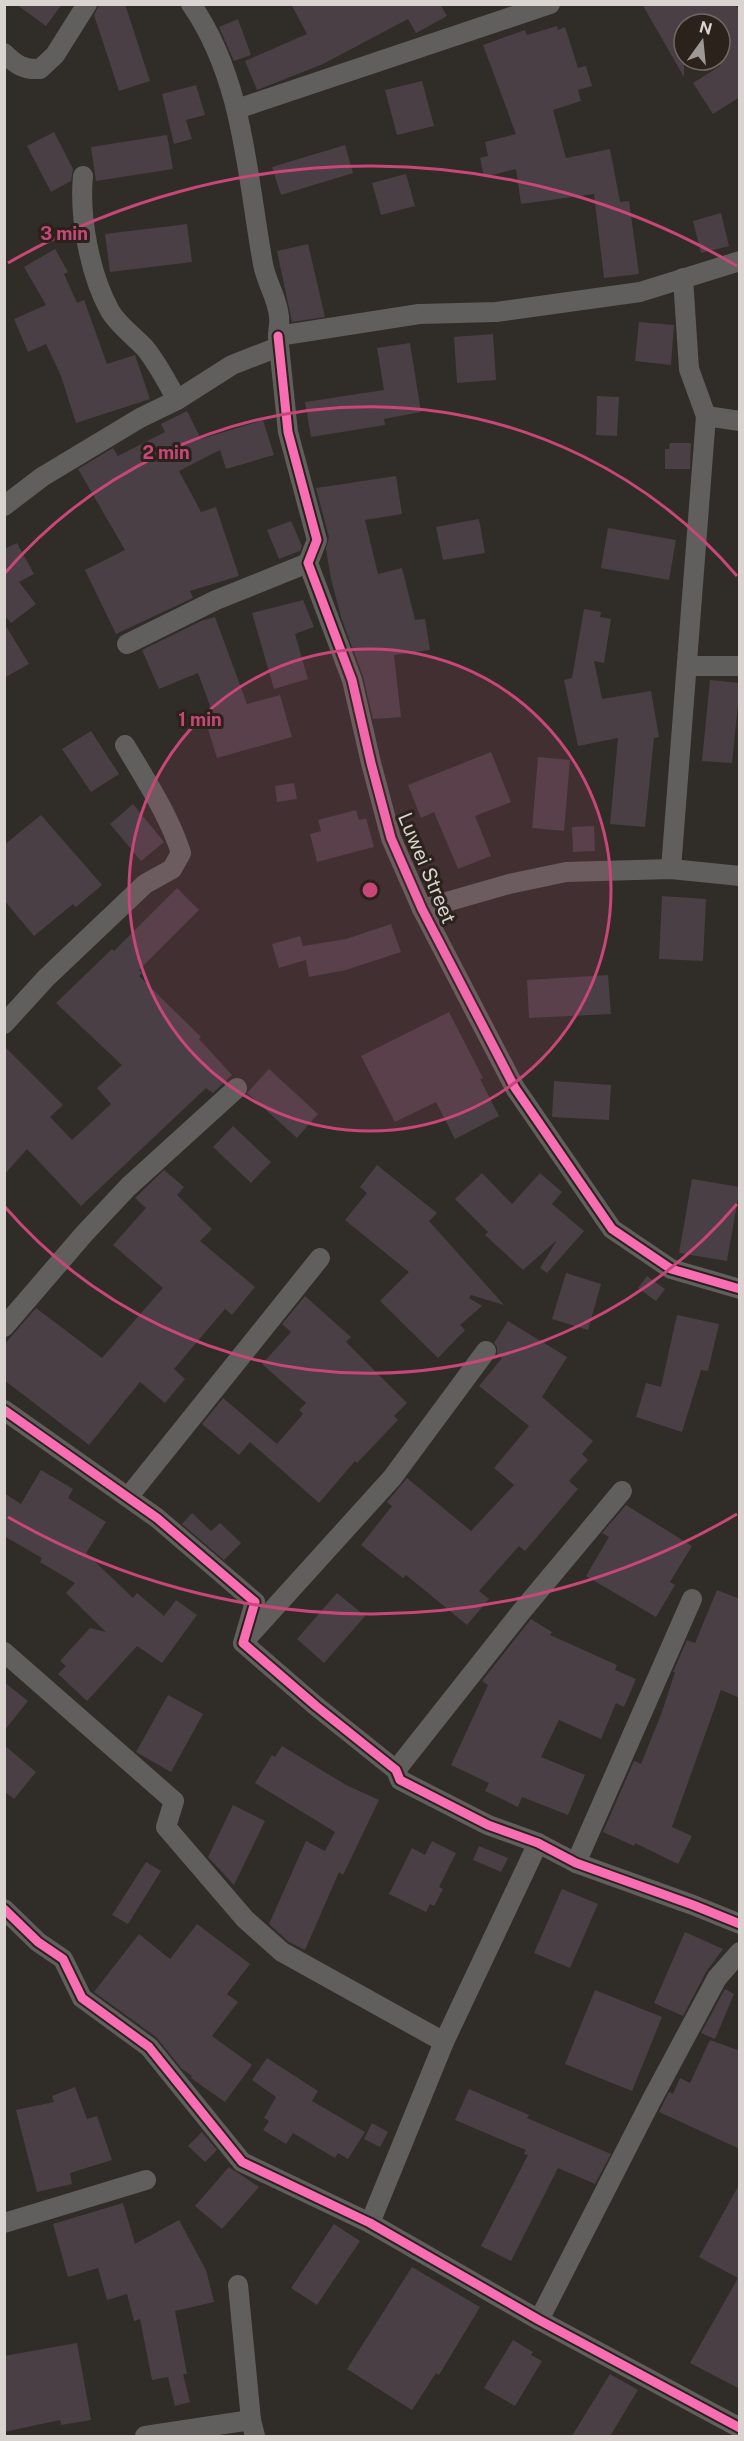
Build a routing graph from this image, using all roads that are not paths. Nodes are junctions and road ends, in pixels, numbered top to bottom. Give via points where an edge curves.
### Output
1 (87, 4) edge
2 (191, 4) edge
3 (550, 4) edge
4 (4, 53) edge
5 (237, 109) junction
6 (83, 176) dead end
7 (740, 261) edge
8 (683, 278) junction
9 (278, 341) junction
10 (177, 400) junction
11 (706, 416) junction
12 (740, 421) edge
13 (4, 506) edge
14 (308, 563) junction
15 (127, 644) dead end
16 (687, 666) junction
17 (740, 666) edge
18 (125, 745) dead end
19 (671, 869) junction
20 (740, 876) edge
21 (422, 909) junction
22 (4, 1024) edge
23 (237, 1088) dead end
24 (320, 1258) dead end
25 (740, 1289) edge
26 (4, 1327) edge
27 (486, 1351) dead end
28 (4, 1410) edge
29 (622, 1491) dead end
30 (129, 1496) junction
31 (692, 1599) dead end
32 (243, 1643) junction
33 (4, 1652) edge
34 (396, 1770) junction
35 (538, 1843) junction
36 (576, 1863) junction
37 (4, 1909) edge
38 (740, 1924) edge
39 (740, 1952) edge
40 (444, 2042) junction
41 (146, 2180) dead end
42 (4, 2223) edge
43 (370, 2223) junction
44 (237, 2285) dead end
45 (539, 2320) junction
46 (253, 2428) edge
47 (740, 2428) edge
48 (145, 2436) edge

1 - 4 street via 55,55 40,69 26,70
2 - 5 street via 228,77
3 - 5 street
5 - 9 street via 264,268 279,316
6 - 10 street via 81,194 94,273 111,313 146,350
7 - 8 street
8 - 9 street via 629,293 496,312 419,314
8 - 11 street via 689,369
9 - 10 street
9 - 14 street via 288,432 317,540
10 - 13 street via 42,477
11 - 12 street
11 - 16 street
14 - 15 street via 216,600
14 - 21 street, Luwei Street via 352,680 391,838
16 - 17 street
16 - 19 street
18 - 22 street via 181,853 172,868 145,884 46,978
19 - 20 street
19 - 21 street via 566,872
21 - 25 street, Luwei Street via 515,1088 612,1228 671,1269
23 - 26 street via 128,1187
24 - 30 street
27 - 32 street via 392,1478
28 - 30 street
29 - 34 street
30 - 32 street via 255,1602
31 - 36 street
32 - 34 street
33 - 40 street via 174,1801 166,1827 245,1919 282,1952
34 - 35 street via 400,1780 488,1825
35 - 36 street
35 - 40 street
36 - 38 street
37 - 43 street via 38,1942 63,1959 82,1998 149,2047 242,2162
39 - 45 street via 717,1978
40 - 43 street
41 - 42 street
43 - 45 street
44 - 46 street
45 - 47 street
46 - 48 street

